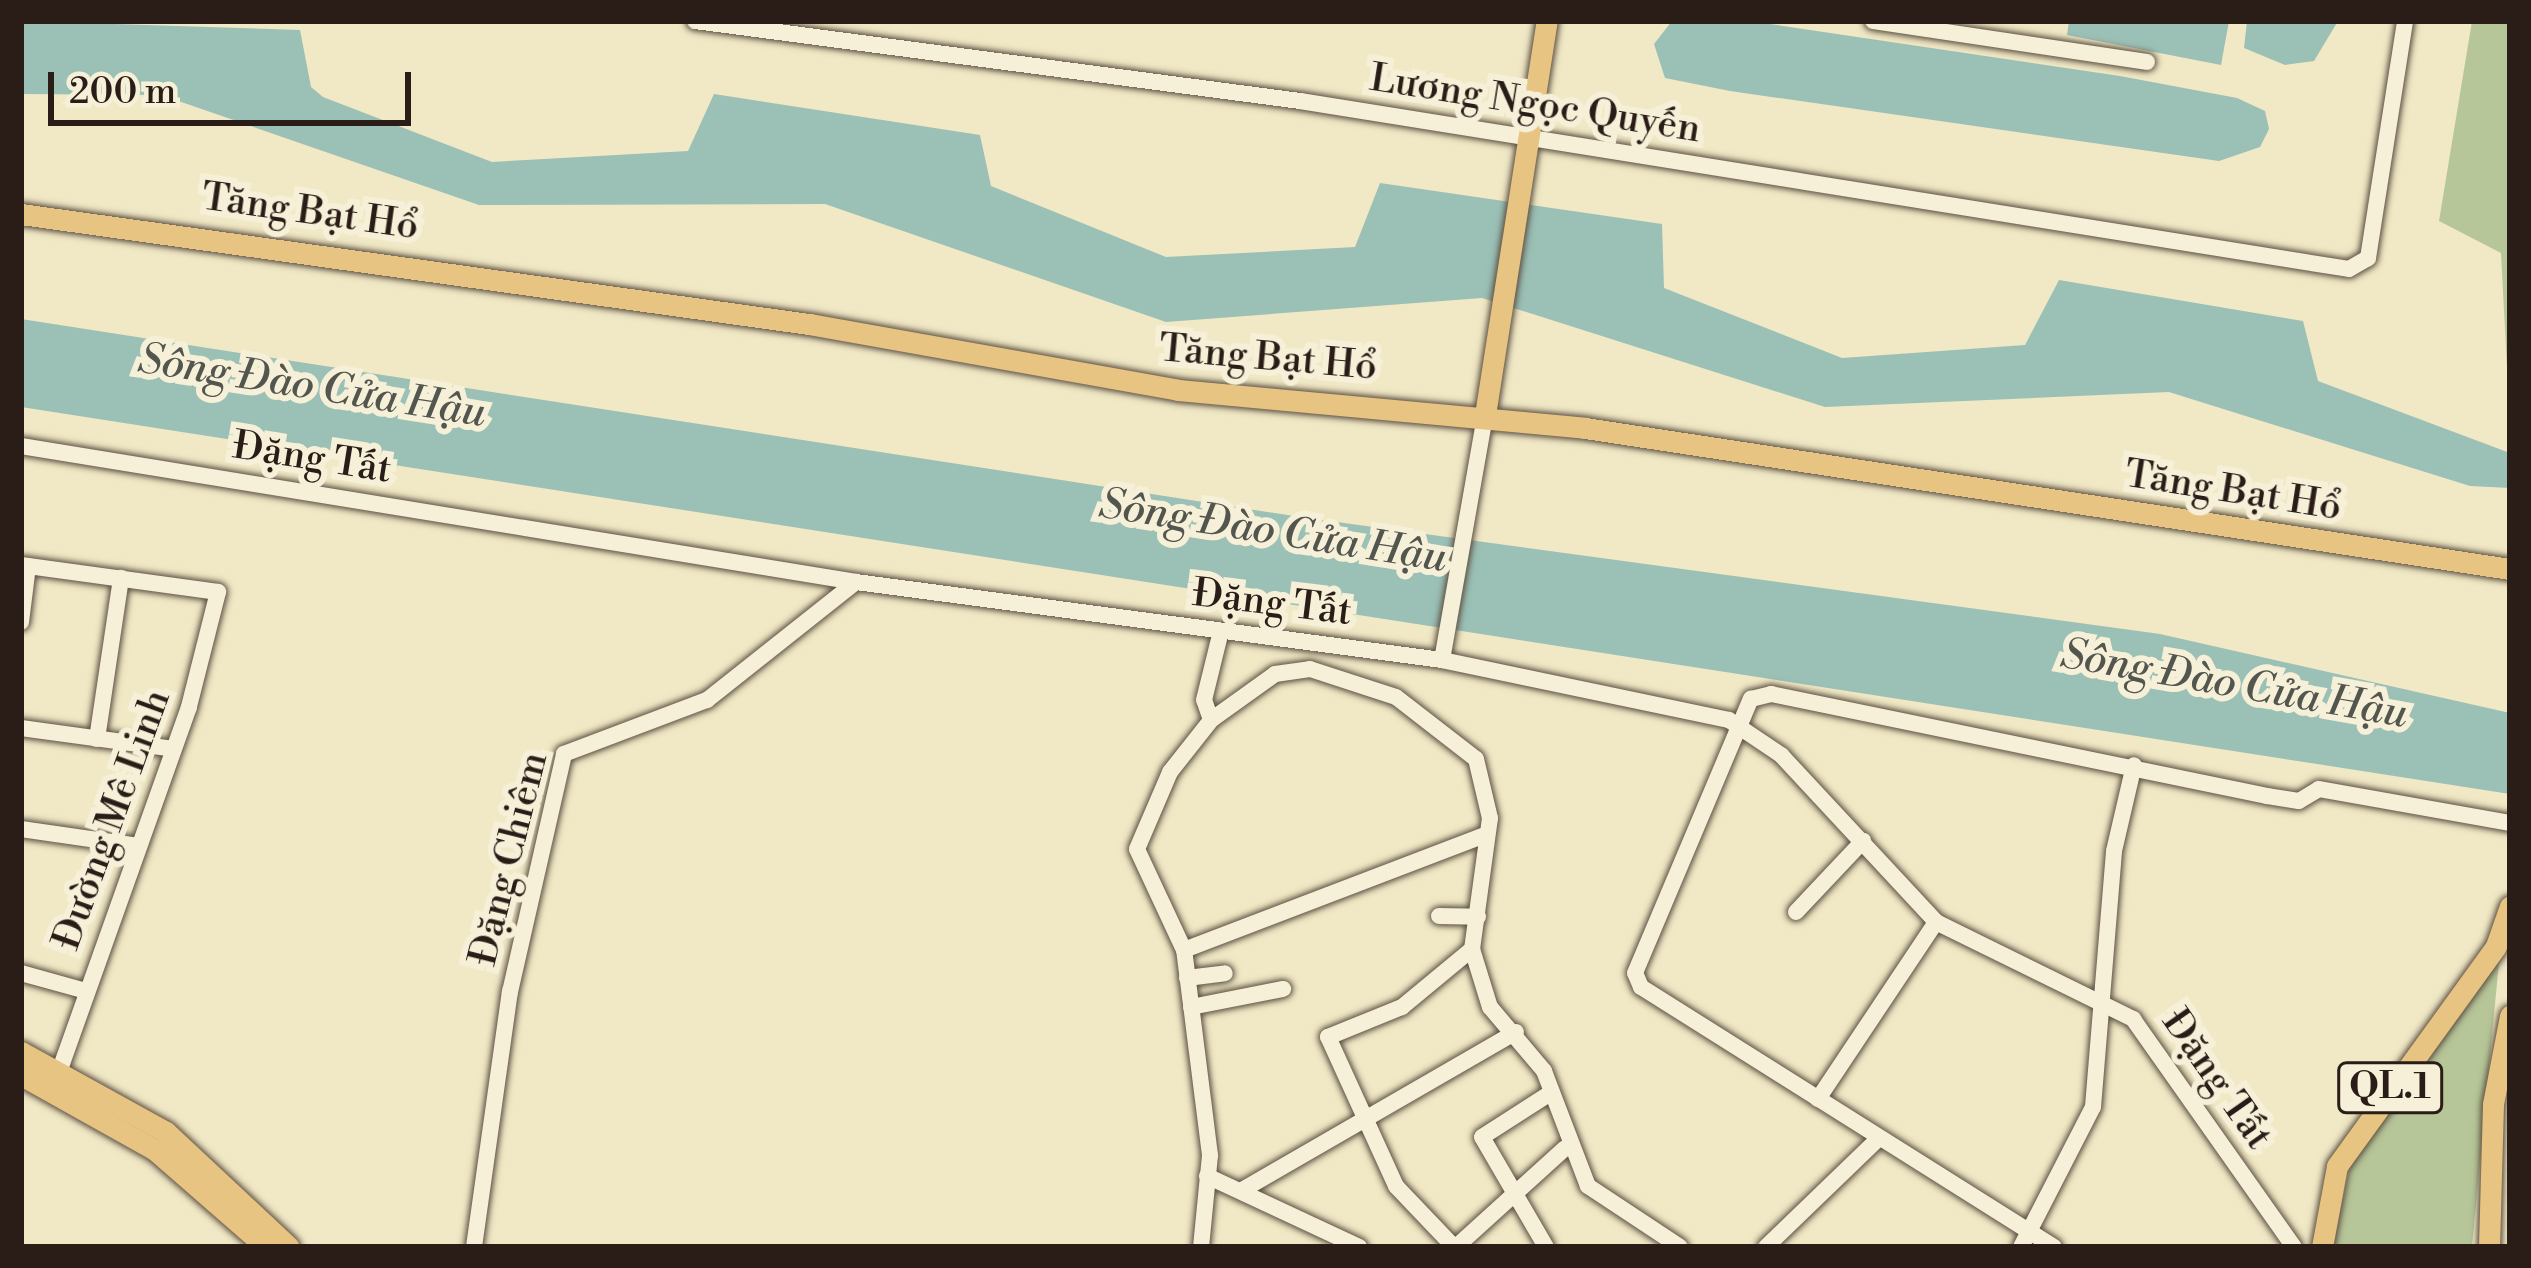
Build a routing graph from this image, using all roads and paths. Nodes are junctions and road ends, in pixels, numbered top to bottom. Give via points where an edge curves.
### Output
1 (695, 21) edge
2 (1547, 21) edge
3 (2404, 21) edge
4 (1883, 22) edge
5 (2147, 62) dead end
6 (1528, 139) junction
7 (21, 214) edge
8 (1485, 415) junction
9 (21, 446) edge
10 (24, 565) edge
11 (2510, 569) edge
12 (122, 578) junction
13 (856, 582) junction
14 (21, 622) edge
15 (1221, 631) junction
16 (1442, 660) junction
17 (1211, 720) junction
18 (1740, 724) junction
19 (21, 728) edge
20 (97, 739) junction
21 (174, 749) junction
22 (2134, 765) junction
23 (2510, 823) edge
24 (21, 829) edge
25 (1484, 836) junction
26 (1863, 841) junction
27 (139, 846) junction
28 (2510, 906) edge
29 (1796, 912) dead end
30 (1438, 916) dead end
31 (1478, 916) junction
32 (1936, 922) junction
33 (1472, 949) junction
34 (1184, 950) junction
35 (2503, 950) edge
36 (21, 973) edge
37 (1225, 974) dead end
38 (1187, 978) junction
39 (1283, 989) dead end
40 (86, 991) junction
41 (2110, 1001) junction
42 (1191, 1007) junction
43 (2510, 1016) edge
44 (1516, 1032) junction
45 (21, 1052) edge
46 (60, 1069) junction
47 (21, 1075) edge
48 (1549, 1094) junction
49 (1818, 1099) junction
50 (2502, 1106) edge
51 (1361, 1117) junction
52 (1879, 1138) junction
53 (160, 1141) junction
54 (1565, 1148) junction
55 (1207, 1176) junction
56 (1244, 1189) junction
57 (1512, 1202) junction
58 (2022, 1239) edge
59 (2285, 1243) edge
60 (1675, 1246) edge
61 (266, 1247) edge
62 (289, 1247) edge
63 (474, 1247) edge
64 (1201, 1247) edge
65 (1359, 1247) edge
66 (1455, 1247) edge
67 (1546, 1247) edge
68 (1766, 1247) edge
69 (2054, 1247) edge
70 (2322, 1247) edge
71 (2489, 1247) edge

1 - 6 street, Lương Ngọc Quyến
2 - 6 main road
3 - 6 street, Lương Ngọc Quyến via 2362,266
4 - 5 street
6 - 8 main road
7 - 8 main road, Tăng Bạt Hổ via 808,324 1178,390
8 - 11 main road, Tăng Bạt Hổ
8 - 16 street
9 - 13 street, Đặng Tất
10 - 12 street
10 - 14 street
12 - 20 street
12 - 21 street, Đường Mê Linh via 218,592
13 - 15 street, Đặng Tất
13 - 63 street, Đặng Chiêm via 707,700 564,754 510,992
15 - 16 street, Đặng Tất
15 - 17 street via 1204,700
16 - 18 street, Đặng Tất
17 - 25 street via 1275,674 1358,677 1488,774
17 - 34 street via 1170,772 1138,849
18 - 22 street via 1750,699 1771,694
18 - 26 street, Đặng Tất
18 - 49 street via 1635,973 1648,993
19 - 20 street
20 - 21 street
21 - 27 street, Đường Mê Linh
22 - 23 street via 2283,798 2319,789
22 - 41 street via 2114,851
24 - 27 street
25 - 31 street
25 - 34 street
26 - 29 street
26 - 32 street, Đặng Tất
27 - 40 street, Đường Mê Linh
28 - 35 main road, QL.1
30 - 31 street
31 - 33 street
32 - 41 street, Đặng Tất
32 - 49 street
33 - 44 street via 1490,1006
33 - 51 street via 1402,1007 1328,1037
34 - 38 street
35 - 70 main road, QL.1 via 2353,1138 2327,1192
36 - 40 street
37 - 38 street
38 - 42 street
39 - 42 street
40 - 46 street, Đường Mê Linh
41 - 58 street via 2087,1076 2093,1107
41 - 59 street, Đặng Tất via 2161,1051
42 - 55 street
43 - 50 main road, QL.1
44 - 48 street
44 - 51 street
45 - 46 main road
46 - 53 main road
47 - 53 main road
48 - 54 street
48 - 57 street via 1482,1137
49 - 52 street
50 - 71 main road, QL.1
51 - 56 street
51 - 66 street via 1396,1186
52 - 58 street
52 - 68 street
53 - 61 main road
53 - 62 main road
54 - 57 street
54 - 60 street via 1604,1204
55 - 56 street
55 - 64 street
56 - 65 street
57 - 66 street
57 - 67 street
58 - 69 street

